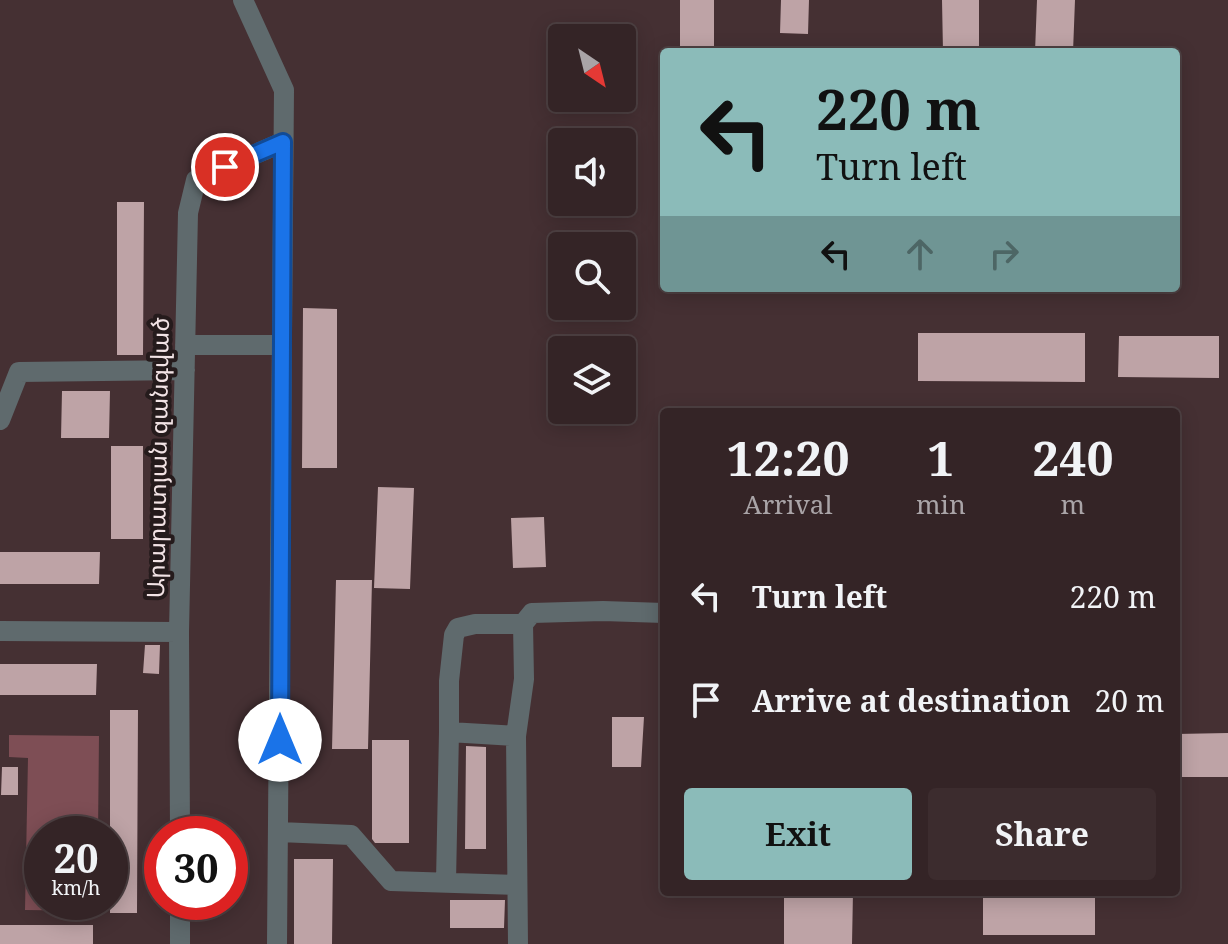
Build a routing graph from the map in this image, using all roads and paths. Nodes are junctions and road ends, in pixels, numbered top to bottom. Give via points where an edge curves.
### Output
1 (243, 0) edge
2 (283, 142) junction
3 (185, 345) junction
4 (282, 345) junction
5 (185, 370) junction
6 (0, 420) edge
7 (660, 613) edge
8 (523, 624) junction
9 (0, 631) edge
10 (179, 632) junction
11 (449, 732) junction
12 (516, 736) junction
13 (180, 816) edge
14 (279, 832) junction
15 (446, 882) junction
16 (517, 885) junction
17 (180, 920) edge
18 (180, 944) edge
19 (277, 944) edge
20 (518, 944) edge

1 - 2 street via 284,90
2 - 3 street, Արարատյան զանգված via 196,180 188,213
2 - 4 street
3 - 4 street
3 - 5 street, Արարատյան զանգված
4 - 14 street
5 - 6 street via 19,372
5 - 10 street, Արարատյան զանգված
7 - 8 street via 532,613
8 - 11 street via 465,625 454,635
8 - 12 street via 524,679
9 - 10 street
10 - 13 street, Արարատյան զանգված
11 - 12 street
11 - 15 street
12 - 16 street
14 - 15 street via 351,835 391,881
14 - 19 street
15 - 16 street
16 - 20 street
17 - 18 street

